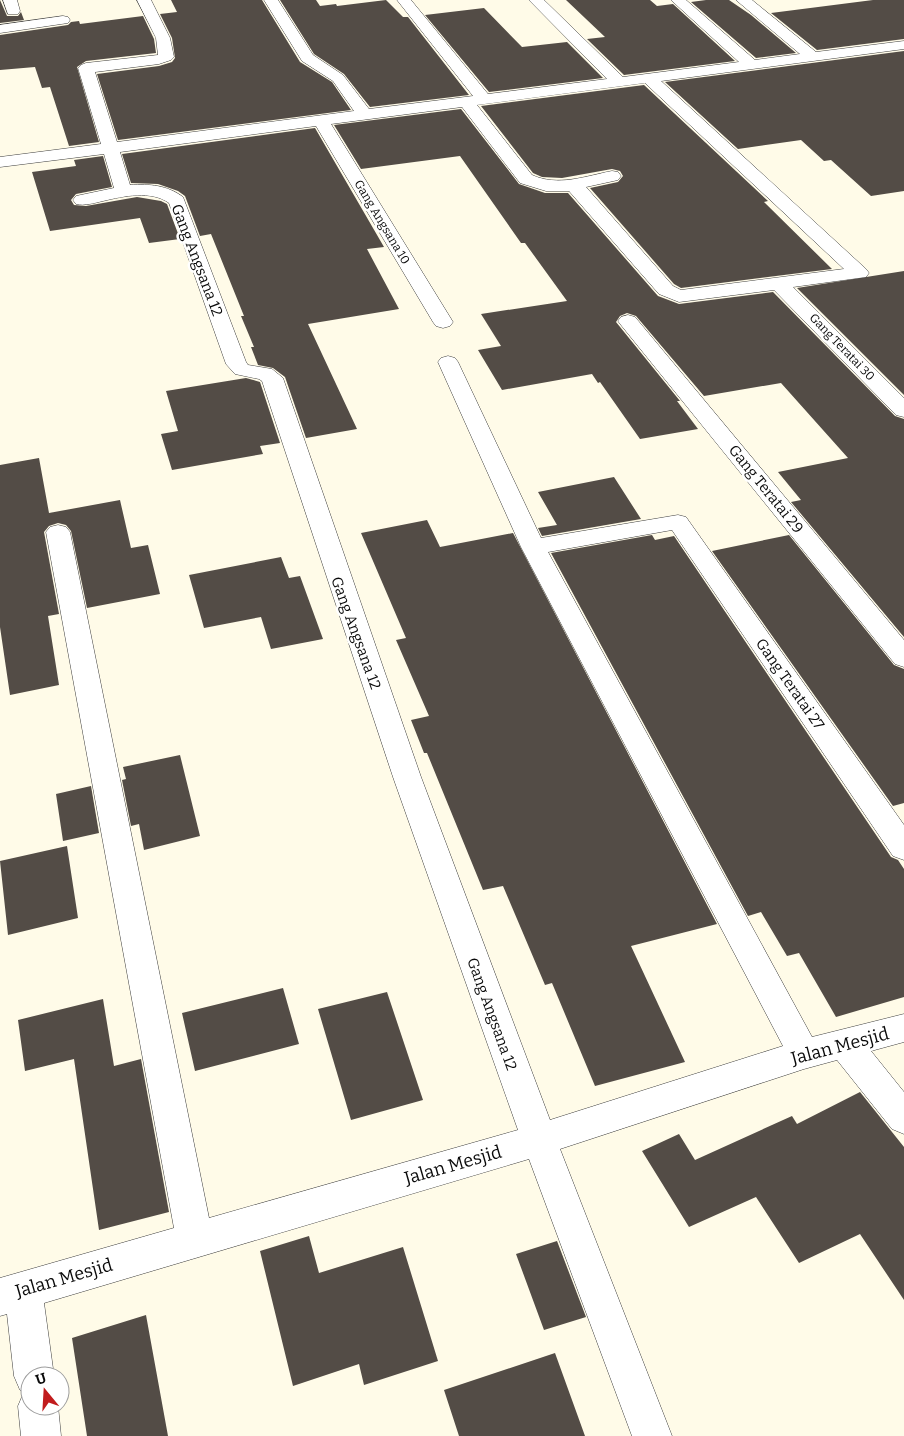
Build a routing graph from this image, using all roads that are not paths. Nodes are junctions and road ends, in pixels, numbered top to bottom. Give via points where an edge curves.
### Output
1 (144, 0) edge
2 (271, 0) edge
3 (404, 0) edge
4 (536, 0) edge
5 (678, 0) edge
6 (743, 0) edge
7 (63, 20) dead end
8 (0, 29) edge
9 (904, 45) edge
10 (813, 57) junction
11 (752, 65) junction
12 (649, 78) junction
13 (619, 82) junction
14 (484, 100) junction
15 (466, 102) junction
16 (365, 116) junction
17 (321, 121) junction
18 (110, 149) junction
19 (0, 162) edge
20 (612, 176) dead end
21 (574, 184) junction
22 (124, 192) junction
23 (82, 200) dead end
24 (779, 284) junction
25 (628, 321) dead end
26 (443, 322) dead end
27 (448, 362) dead end
28 (904, 410) edge
29 (58, 532) dead end
30 (533, 547) junction
31 (904, 658) edge
32 (904, 848) edge
33 (904, 1028) edge
34 (845, 1044) junction
35 (804, 1054) junction
36 (904, 1118) edge
37 (538, 1140) junction
38 (194, 1240) junction
39 (12, 1293) edge
40 (31, 1366) edge
41 (39, 1416) edge
42 (42, 1436) edge
43 (652, 1436) edge

1 - 18 street via 162,38 166,57 86,68
2 - 16 street via 307,58 338,78
3 - 14 street
4 - 13 street
5 - 11 street
6 - 10 street
7 - 8 street
9 - 10 street
10 - 11 street
11 - 12 street
12 - 13 street
12 - 24 street via 859,273
13 - 14 street
14 - 15 street
15 - 16 street
15 - 21 street via 526,179 540,185
16 - 17 street
17 - 18 street
17 - 26 street, Gang Angsana 10
18 - 19 street
18 - 22 street
20 - 21 street
21 - 24 street via 672,294 679,296
22 - 23 street, Gang Angsana 12
22 - 37 street, Gang Angsana 12 via 158,190 170,194 177,201 238,368 265,373 272,378 338,581
24 - 28 street, Gang Teratai 30
25 - 31 street, Gang Teratai 29
27 - 30 street
29 - 38 street
30 - 32 street, Gang Teratai 27 via 678,522
30 - 35 street
33 - 34 street, Jalan Mesjid
34 - 35 street, Jalan Mesjid
34 - 36 street
35 - 37 street, Jalan Mesjid
37 - 38 street, Jalan Mesjid
37 - 43 street
38 - 39 street, Jalan Mesjid
39 - 40 street
41 - 42 street

